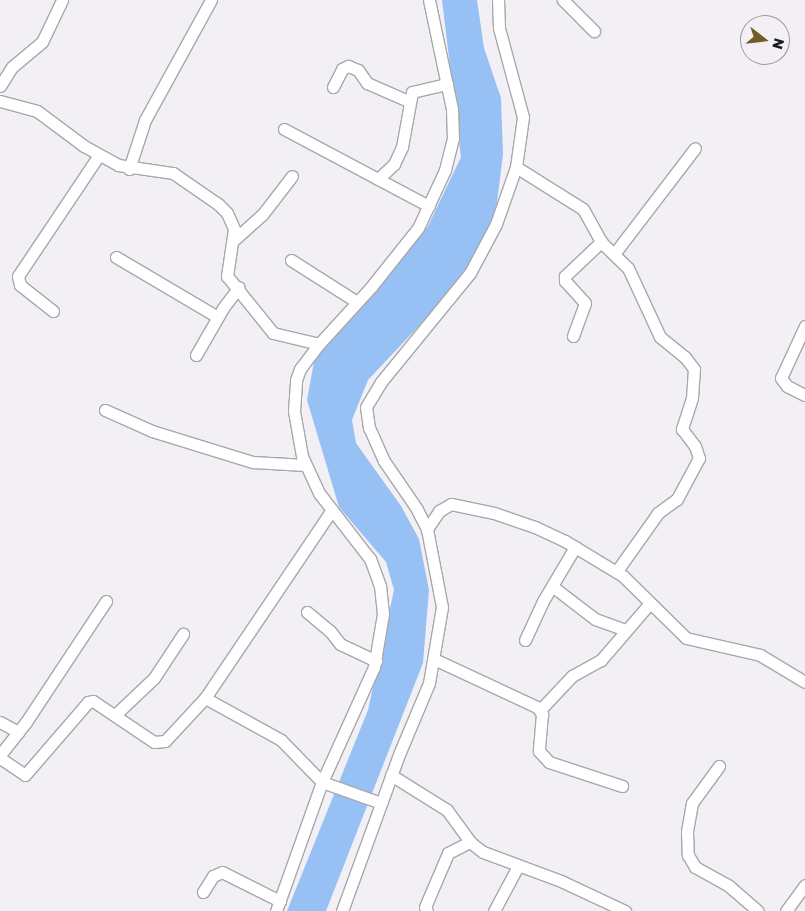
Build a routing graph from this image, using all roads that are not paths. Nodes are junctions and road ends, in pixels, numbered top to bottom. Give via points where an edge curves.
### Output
1 (62, 0) edge
2 (211, 0) edge
3 (429, 0) edge
4 (498, 0) edge
5 (562, 0) edge
6 (594, 31) dead end
7 (447, 84) junction
8 (0, 86) edge
9 (333, 87) dead end
10 (0, 101) edge
11 (408, 101) junction
12 (284, 129) dead end
13 (694, 148) dead end
14 (99, 155) junction
15 (516, 168) junction
16 (129, 169) junction
17 (292, 176) dead end
18 (378, 179) junction
19 (429, 206) junction
20 (235, 239) junction
21 (601, 242) junction
22 (614, 254) junction
23 (116, 257) dead end
24 (291, 260) dead end
25 (239, 287) junction
26 (357, 302) junction
27 (53, 310) dead end
28 (218, 317) junction
29 (805, 326) edge
30 (574, 336) dead end
31 (319, 344) junction
32 (196, 355) dead end
33 (805, 395) edge
34 (105, 410) dead end
35 (306, 465) junction
36 (331, 511) junction
37 (426, 529) junction
38 (575, 547) junction
39 (616, 572) junction
40 (552, 586) junction
41 (106, 601) dead end
42 (650, 603) junction
43 (306, 612) dead end
44 (626, 630) junction
45 (183, 634) dead end
46 (525, 640) dead end
47 (434, 659) junction
48 (376, 660) junction
49 (805, 682) edge
50 (205, 698) junction
51 (540, 710) junction
52 (116, 714) junction
53 (0, 722) edge
54 (18, 732) junction
55 (0, 756) edge
56 (719, 766) dead end
57 (391, 775) junction
58 (324, 782) junction
59 (622, 786) dead end
60 (378, 802) junction
61 (470, 842) junction
62 (518, 866) junction
63 (805, 885) edge
64 (203, 892) dead end
65 (278, 906) edge
66 (342, 911) edge
67 (427, 911) edge
68 (494, 911) edge
69 (625, 911) edge
70 (758, 911) edge
71 (786, 911) edge

1 - 8 street via 42,42 12,66
2 - 16 street via 145,120
3 - 7 street
4 - 15 street via 499,28 523,117
5 - 6 street
7 - 11 street via 416,89
7 - 19 street via 453,138 445,170
9 - 11 street via 342,69 348,66 358,70 367,83
10 - 14 street via 37,111
11 - 18 street via 404,138 397,158
12 - 18 street
13 - 22 street
14 - 16 street
14 - 27 street via 18,276 20,285
15 - 21 street via 583,209
15 - 37 street via 496,224 470,273 381,382 366,407 369,428 384,462 417,509
16 - 20 street via 167,171 183,178 228,213
17 - 20 street via 262,215
18 - 19 street
19 - 26 street via 418,228
20 - 25 street via 226,271
21 - 22 street
21 - 30 street via 565,276 586,303
22 - 39 street via 628,268 660,338 685,357 694,370 692,398 682,430 695,446 699,458 677,499 658,514
23 - 28 street
24 - 26 street
25 - 28 street
25 - 31 street via 273,332
26 - 31 street
28 - 32 street
29 - 33 street via 781,378 787,386
31 - 35 street via 300,369 295,392 297,431
34 - 35 street via 152,431 253,462
35 - 36 street
36 - 48 street via 370,559 380,586 383,614
36 - 50 street
37 - 38 street via 444,506 466,505 535,527
37 - 47 street via 442,596
38 - 39 street
38 - 40 street
39 - 42 street
40 - 44 street via 595,619
40 - 46 street
41 - 54 street
42 - 44 street
42 - 49 street via 686,638 760,655
43 - 48 street via 330,631 340,644
44 - 51 street via 601,660 572,676
45 - 52 street via 154,678
47 - 51 street via 528,700
47 - 57 street via 421,708
48 - 58 street
50 - 52 street via 161,743 154,742
50 - 58 street via 281,740
51 - 59 street via 538,743 544,759
52 - 55 street via 98,702 88,702 25,776
53 - 54 street
54 - 55 street
56 - 70 street via 692,803 687,832 688,855 694,867 729,886
57 - 60 street
57 - 61 street via 447,810
58 - 60 street
58 - 65 street
60 - 66 street
61 - 62 street via 498,860
61 - 67 street via 448,853 425,907
62 - 68 street
62 - 69 street via 561,880
63 - 71 street
64 - 65 street via 213,876 222,872

